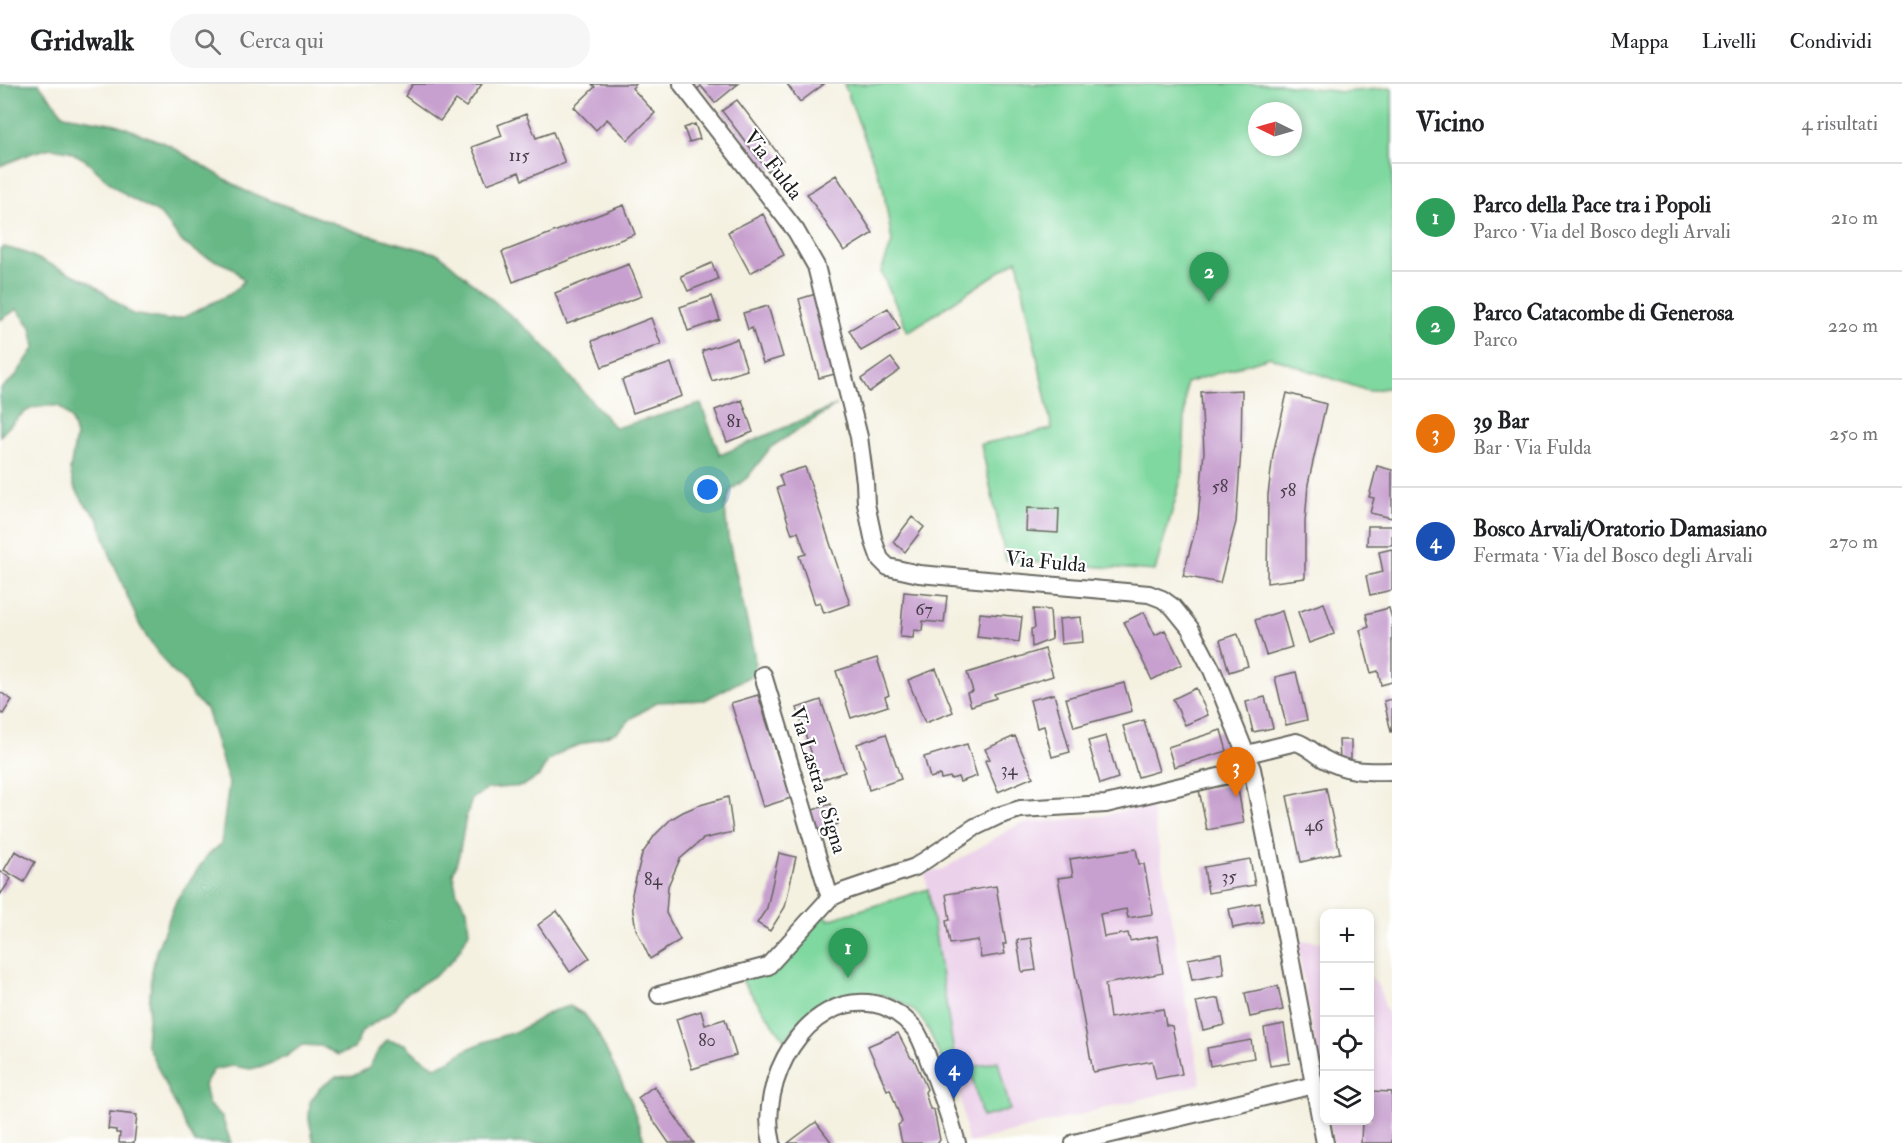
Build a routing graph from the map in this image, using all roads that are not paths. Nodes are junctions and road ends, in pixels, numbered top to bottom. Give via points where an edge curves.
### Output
1 (682, 84) edge
2 (763, 675) dead end
3 (1250, 761) junction
4 (1392, 771) edge
5 (830, 898) junction
6 (659, 995) dead end
7 (1314, 1085) junction
8 (772, 1143) edge
9 (957, 1143) edge
10 (1074, 1143) edge
11 (1325, 1143) edge

1 - 3 street, Via Fulda via 796,231 816,266 859,437 866,504 880,559 888,567 919,574 1135,592 1162,599 1190,628
2 - 5 street, Via Lastra a Signa
3 - 4 street via 1296,742 1339,767 1362,772
3 - 5 street via 1106,804 1020,809 998,816 915,867
3 - 7 street, Via Fulda
5 - 6 street via 768,966
7 - 10 street
7 - 11 street, Via Fulda
8 - 9 street via 769,1121 773,1093 783,1063 797,1039 810,1023 826,1013 858,1003 880,1005 914,1028

